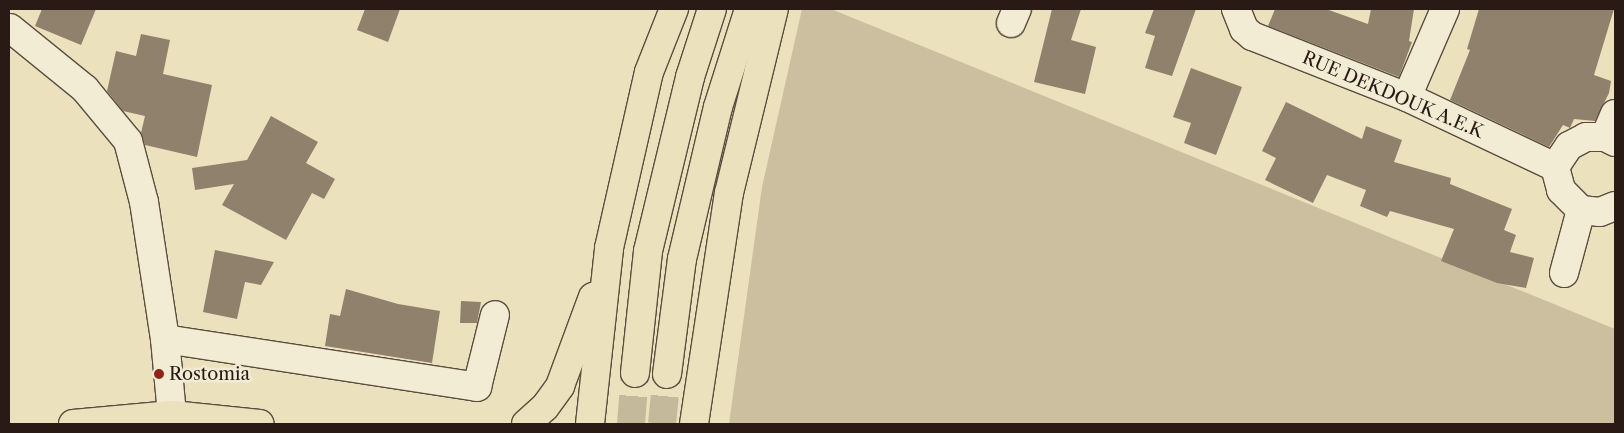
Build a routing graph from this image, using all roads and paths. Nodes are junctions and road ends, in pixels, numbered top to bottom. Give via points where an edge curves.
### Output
1 (674, 9) edge
2 (712, 9) edge
3 (749, 9) edge
4 (774, 9) edge
5 (1445, 9) edge
6 (1237, 13) edge
7 (10, 28) dead end
8 (1407, 97) junction
9 (1612, 131) edge
10 (1555, 167) junction
11 (1615, 206) edge
12 (1581, 210) junction
13 (609, 248) junction
14 (1564, 273) dead end
15 (495, 315) dead end
16 (165, 339) junction
17 (635, 373) tunnel mouth
18 (667, 374) tunnel mouth
19 (172, 415) junction
20 (73, 424) edge
21 (260, 424) edge
22 (526, 424) edge
23 (590, 424) edge
24 (694, 424) edge

1 - 13 main road via 649,72
2 - 17 main road via 687,86 648,250
3 - 18 main road via 718,108 682,260
4 - 24 main road via 729,193
5 - 8 street
6 - 8 street, RUE DEKDOUK A.E.K via 1252,36
7 - 16 street via 85,89 128,141 144,202
8 - 10 street, RUE DEKDOUK A.E.K
9 - 10 street via 1586,137 1569,146
10 - 12 street via 1561,190
11 - 12 street via 1600,212
12 - 14 street
13 - 22 main road via 560,386 546,407
13 - 23 main road
15 - 16 street via 477,387
16 - 19 street
19 - 20 main road
19 - 21 main road

